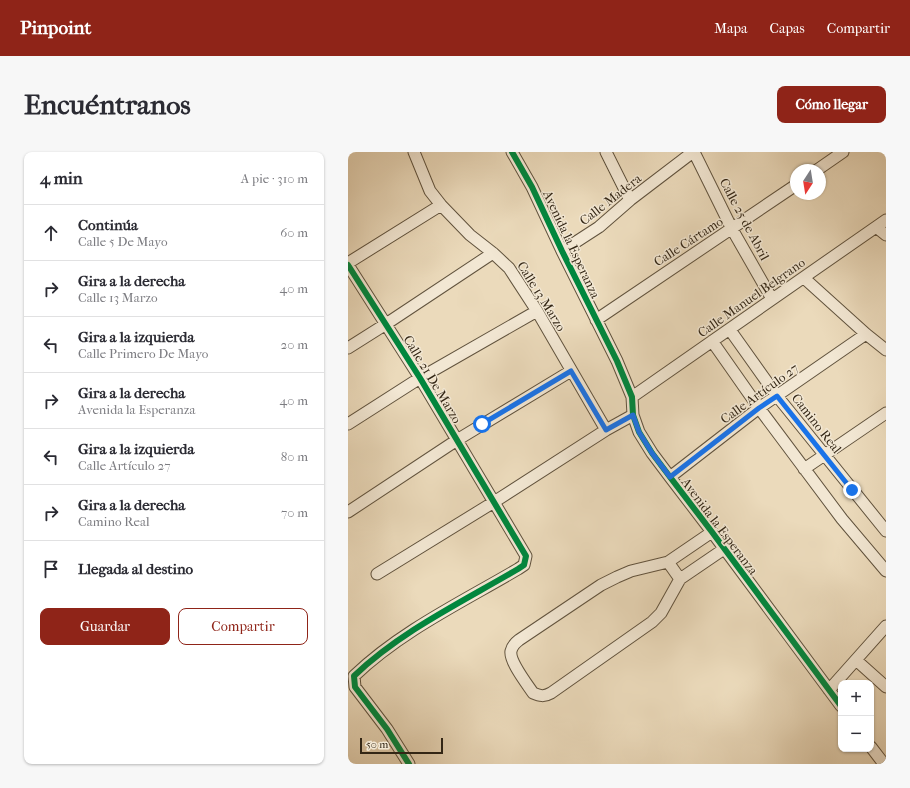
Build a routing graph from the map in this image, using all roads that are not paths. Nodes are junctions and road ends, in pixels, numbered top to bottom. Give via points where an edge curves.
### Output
1 (414, 152) edge
2 (512, 152) edge
3 (606, 152) edge
4 (694, 152) edge
5 (844, 152) edge
6 (826, 164) edge
7 (790, 189) edge
8 (630, 200) junction
9 (441, 205) junction
10 (886, 220) edge
11 (876, 227) junction
12 (732, 229) junction
13 (886, 235) edge
14 (562, 251) junction
15 (493, 253) junction
16 (348, 264) edge
17 (804, 278) junction
18 (772, 299) junction
19 (537, 311) junction
20 (596, 320) junction
21 (386, 324) junction
22 (730, 330) junction
23 (866, 334) junction
24 (712, 341) junction
25 (348, 348) edge
26 (886, 350) edge
27 (571, 371) junction
28 (420, 378) junction
29 (777, 396) junction
30 (632, 397) junction
31 (759, 408) junction
32 (886, 412) edge
33 (633, 415) junction
34 (348, 424) edge
35 (606, 430) junction
36 (457, 440) junction
37 (824, 456) junction
38 (804, 469) junction
39 (670, 477) junction
40 (494, 502) junction
41 (348, 512) edge
42 (712, 532) junction
43 (886, 532) edge
44 (724, 549) junction
45 (668, 562) junction
46 (886, 571) edge
47 (377, 574) dead end
48 (680, 579) junction
49 (886, 626) edge
50 (856, 660) junction
51 (886, 687) edge
52 (829, 690) junction
53 (838, 702) edge
54 (874, 751) edge
55 (409, 764) edge
56 (884, 764) edge

1 - 9 street, Calle 13 Marzo via 430,191
2 - 14 street, Avenida la Esperanza via 532,187
3 - 8 street
4 - 8 street, Calle Madera
4 - 12 street, Calle 25 de Abril
5 - 6 street
7 - 12 street, Calle Cártamo
8 - 14 street, Calle Madera via 599,227
9 - 15 street, Calle 13 Marzo via 470,235
9 - 16 street
10 - 11 street, Calle Manuel Belgrano
11 - 13 street
11 - 17 street, Calle Manuel Belgrano
12 - 18 street, Calle 25 de Abril
12 - 20 street, Calle Cártamo
14 - 20 street, Avenida la Esperanza
15 - 19 street, Calle 13 Marzo via 509,268
15 - 21 street
16 - 21 street, Calle 21 De Marzo
17 - 18 street, Calle Manuel Belgrano
17 - 23 street
18 - 22 street, Calle Manuel Belgrano
19 - 27 street, Calle 13 Marzo
19 - 28 street
20 - 30 street, Avenida la Esperanza
21 - 25 street
21 - 28 street, Calle 21 De Marzo
22 - 24 street, Calle Manuel Belgrano
22 - 29 street, Camino Real
23 - 26 street
23 - 29 street, Calle Artículo 27
24 - 30 street, Calle Manuel Belgrano
24 - 31 street
27 - 35 street, Calle 13 Marzo
27 - 36 street
28 - 34 street
28 - 36 street, Calle 21 De Marzo
29 - 31 street, Calle Artículo 27
29 - 37 street, Camino Real
30 - 33 street, Avenida la Esperanza
31 - 38 street
31 - 39 street, Calle Artículo 27
32 - 37 street
33 - 35 street
33 - 39 street, Avenida la Esperanza via 639,432
35 - 40 street
36 - 40 street, Calle 21 De Marzo
36 - 41 street
37 - 38 street
37 - 43 street, Camino Real
38 - 46 street via 847,526
39 - 42 street, Avenida la Esperanza
40 - 47 street
40 - 55 street, Calle 21 De Marzo via 526,556 524,565 419,627 354,676 355,687 387,729
42 - 44 street, Avenida la Esperanza
42 - 45 street
44 - 48 street
44 - 52 street, Avenida la Esperanza
45 - 48 street
45 - 48 street via 617,576 519,640 511,652 511,659 533,693 546,696 652,622 661,613
49 - 50 street
50 - 51 street
50 - 52 street
52 - 53 street, Avenida la Esperanza
54 - 56 street

